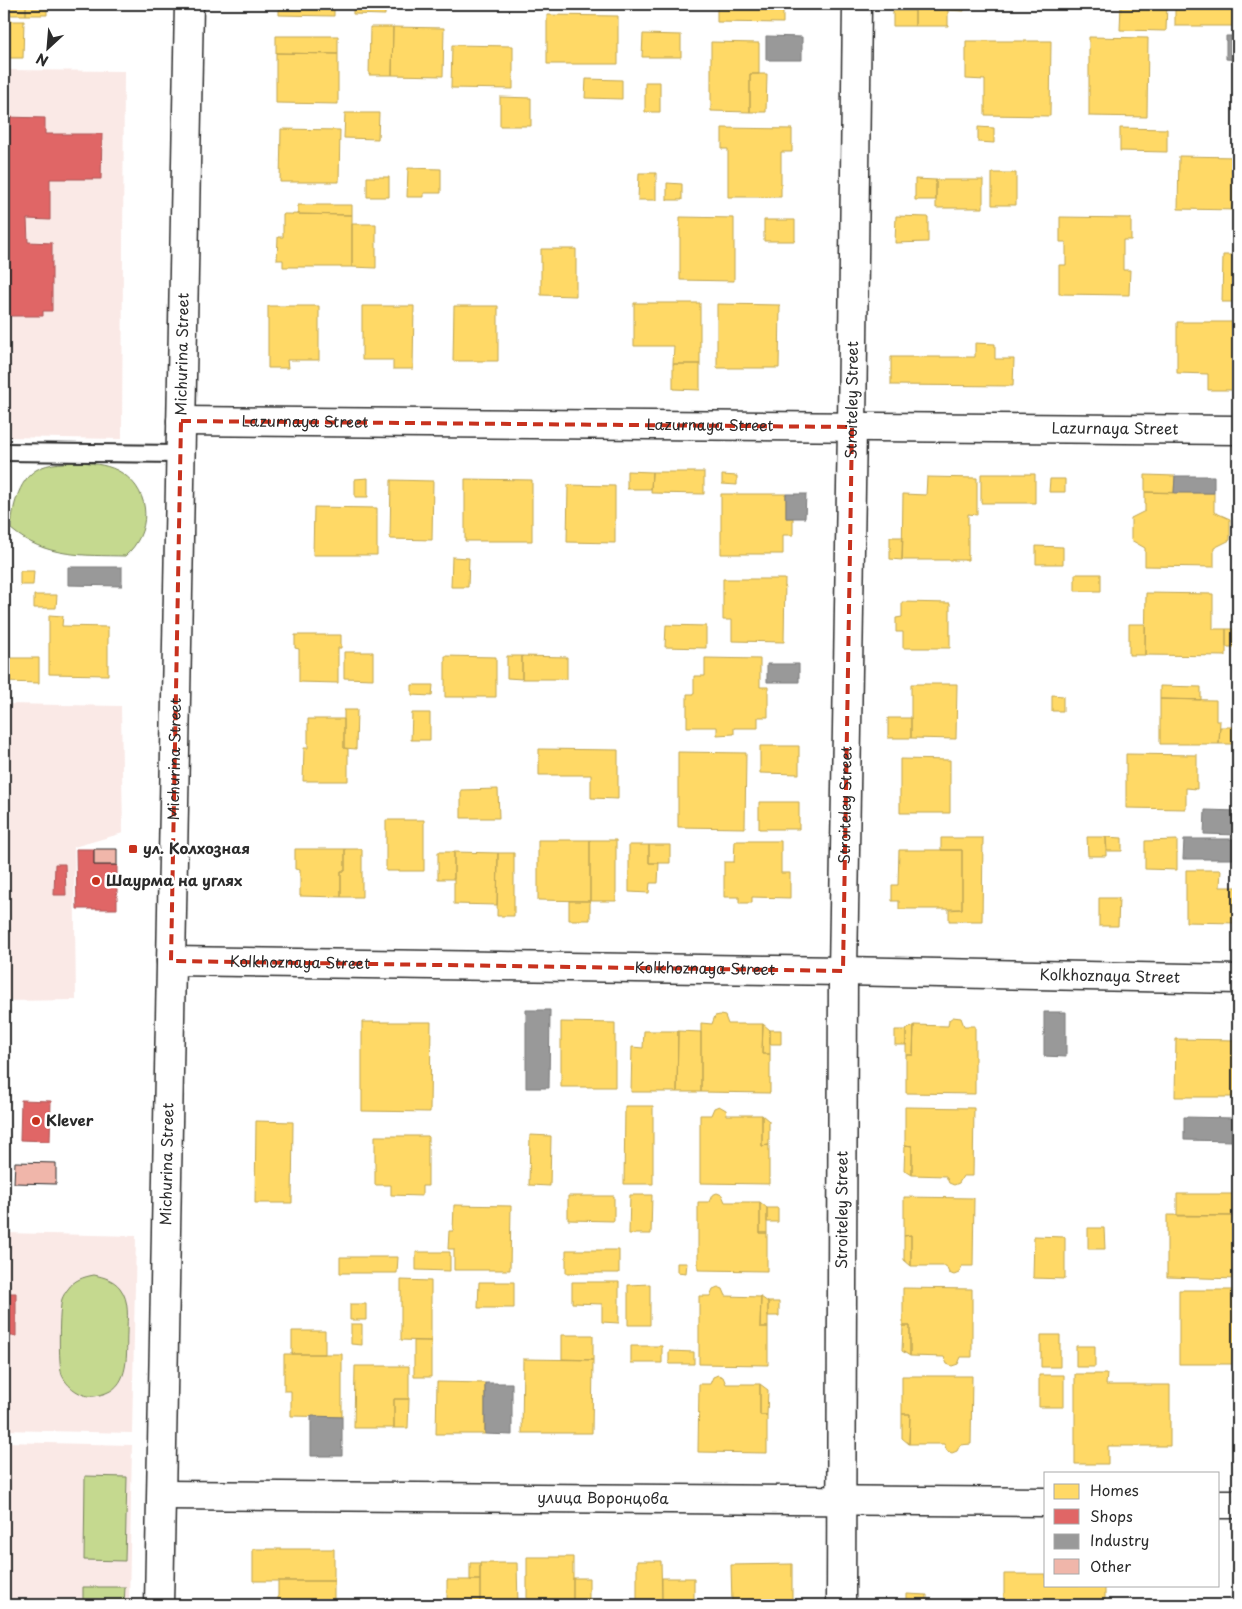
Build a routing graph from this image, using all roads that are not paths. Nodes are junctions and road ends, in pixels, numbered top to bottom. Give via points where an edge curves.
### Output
1 (189, 4) edge
2 (856, 4) edge
3 (181, 421) junction
4 (852, 427) junction
5 (1238, 430) edge
6 (4, 452) edge
7 (180, 454) junction
8 (171, 961) junction
9 (843, 971) junction
10 (1238, 979) edge
11 (162, 1495) junction
12 (841, 1500) junction
13 (1044, 1502) edge
14 (1220, 1504) edge
15 (1238, 1504) edge
16 (159, 1605) edge
17 (841, 1605) edge

1 - 3 street, Michurina Street
2 - 4 street, Stroiteley Street
3 - 4 street, Lazurnaya Street
3 - 7 street, Michurina Street
4 - 5 street, Lazurnaya Street
4 - 9 street, Stroiteley Street
6 - 7 lane
7 - 8 street, Michurina Street
8 - 9 street, Kolkhoznaya Street
8 - 11 street, Michurina Street
9 - 10 street, Kolkhoznaya Street
9 - 12 street, Stroiteley Street
11 - 12 street, улица Воронцова
11 - 16 street, Michurina Street
12 - 13 street, улица Воронцова
12 - 17 street, Stroiteley Street
14 - 15 street

